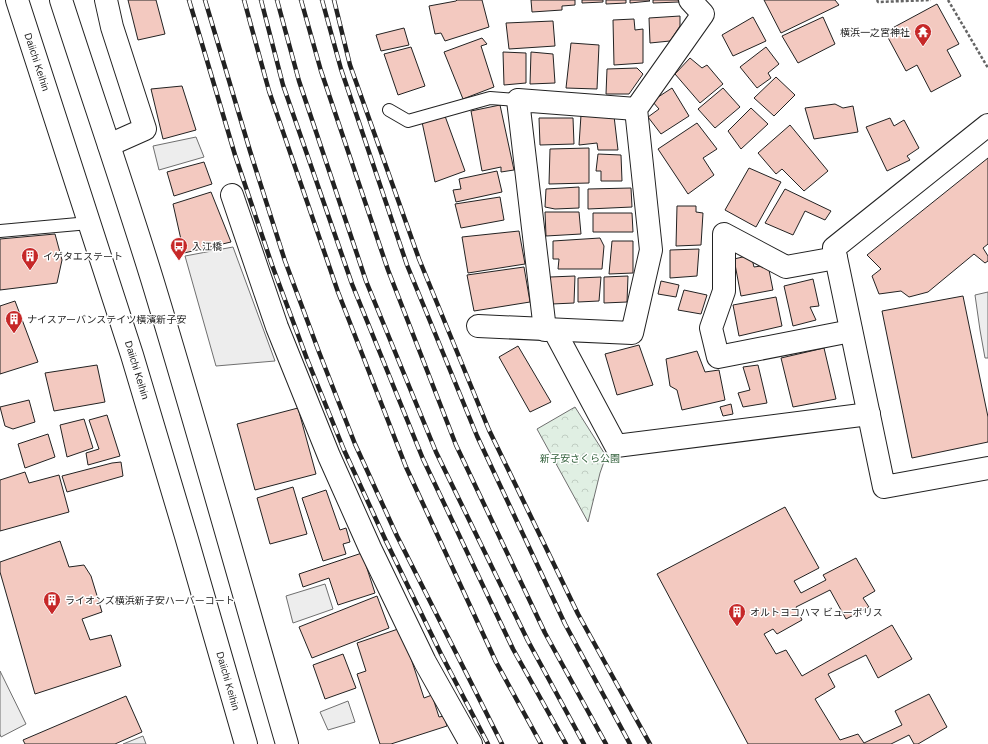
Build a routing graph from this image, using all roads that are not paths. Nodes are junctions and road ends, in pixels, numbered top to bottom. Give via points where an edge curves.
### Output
1 (17, 0) edge
2 (61, 0) edge
3 (106, 0) edge
4 (690, 0) edge
5 (518, 100) junction
6 (636, 109) junction
7 (389, 110) dead end
8 (988, 125) edge
9 (109, 145) junction
10 (232, 195) dead end
11 (89, 223) junction
12 (0, 231) edge
13 (836, 258) junction
14 (478, 326) dead end
15 (550, 330) junction
16 (851, 331) junction
17 (869, 414) junction
18 (988, 468) edge
19 (246, 744) edge
20 (287, 744) edge
21 (471, 744) edge

1 - 11 main road, Daiichi Keihin
2 - 9 main road
3 - 9 main road via 112,27 145,129
4 - 6 main road via 703,14
5 - 6 main road
5 - 7 lane via 490,98 408,121
5 - 15 main road
6 - 15 main road via 651,250 632,333
8 - 13 main road via 834,248
9 - 20 main road via 163,316
10 - 21 main road via 277,327 329,456 425,662
11 - 12 lane
11 - 19 main road, Daiichi Keihin via 132,355
13 - 16 main road
13 - 16 main road via 786,267 724,234 724,291 711,328 718,357
14 - 15 main road
15 - 17 main road via 616,446
16 - 17 main road
17 - 18 main road via 884,488

